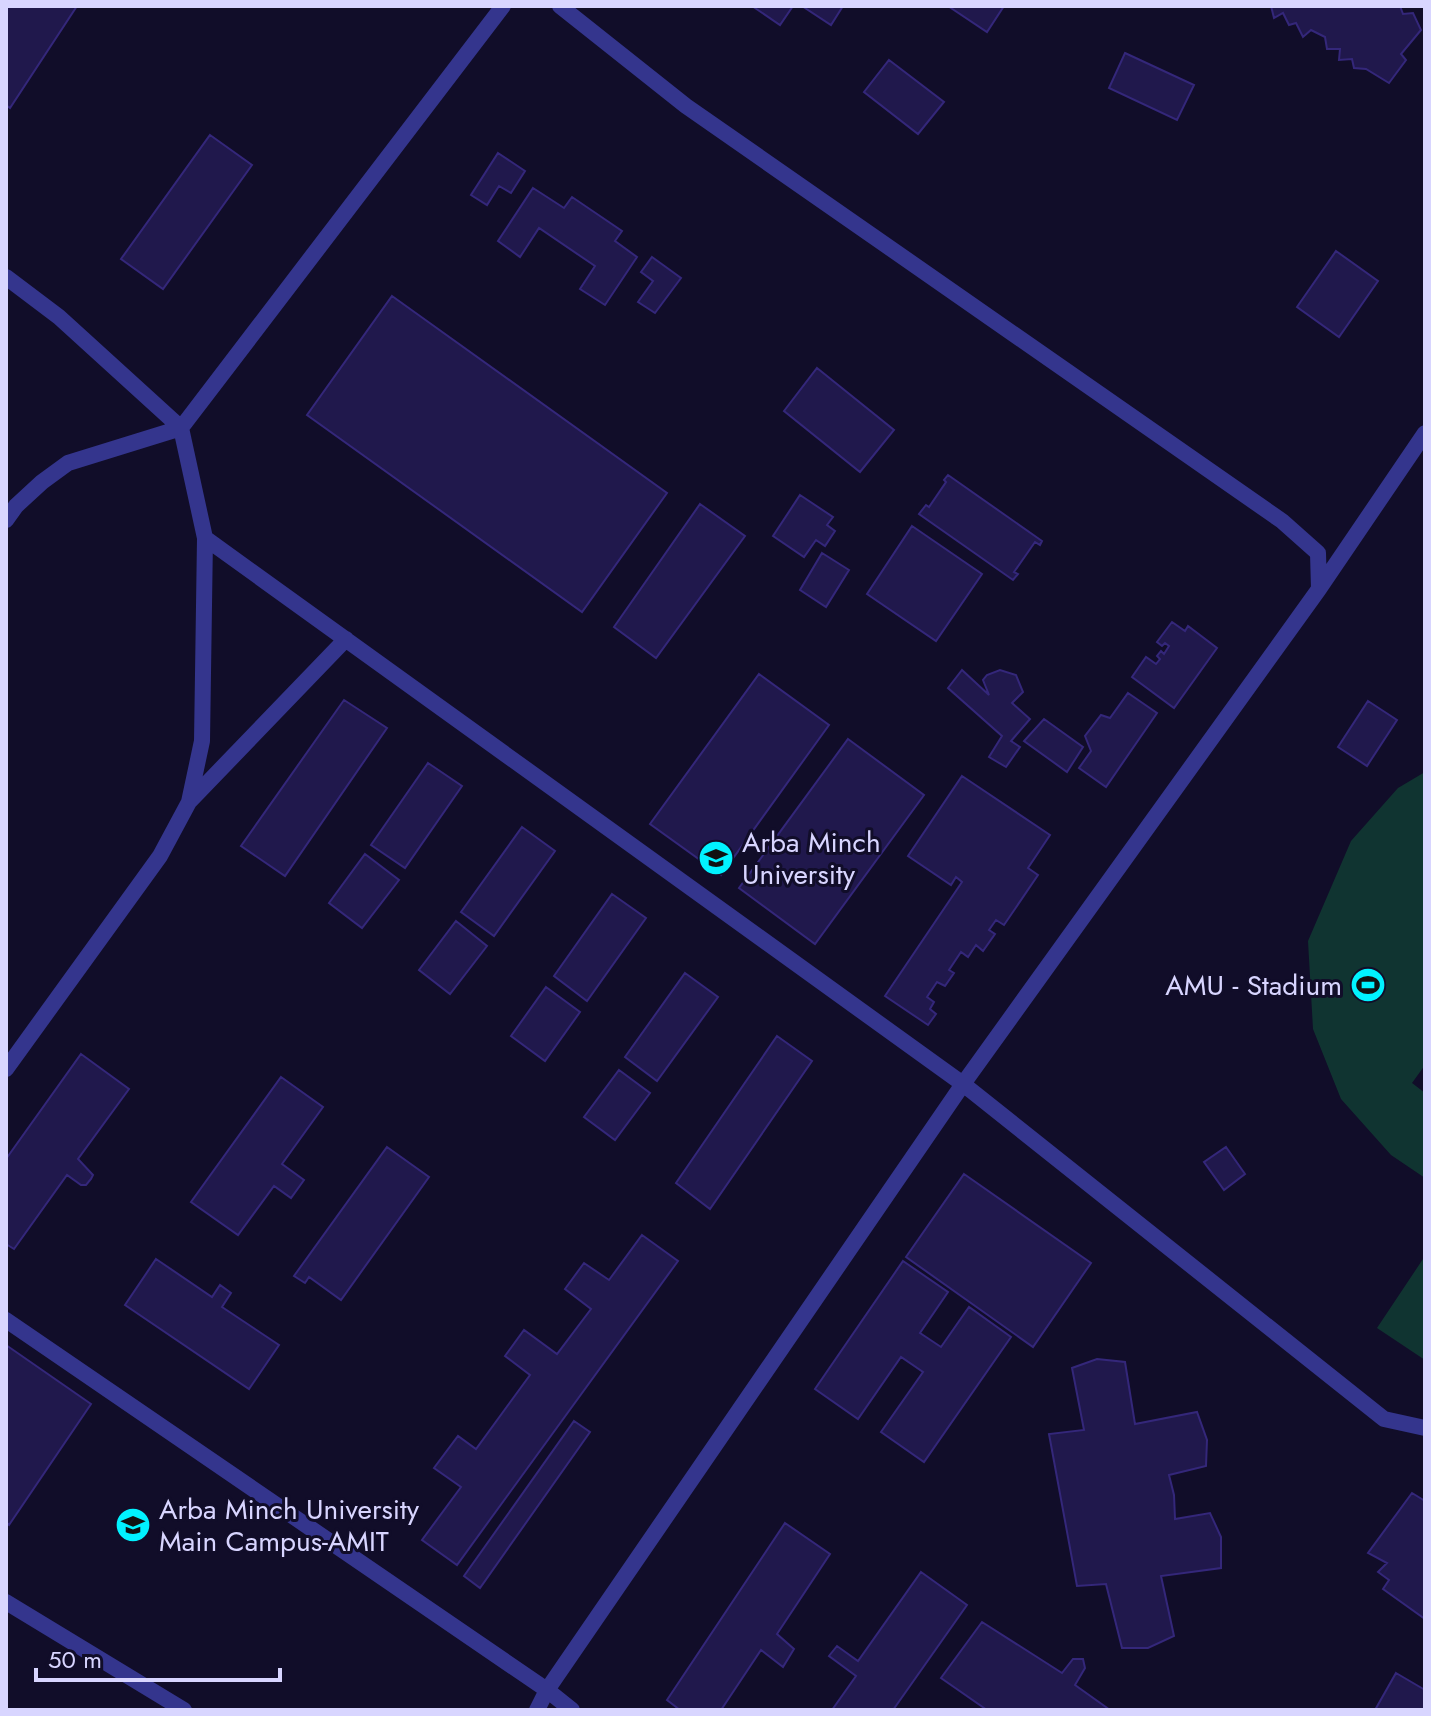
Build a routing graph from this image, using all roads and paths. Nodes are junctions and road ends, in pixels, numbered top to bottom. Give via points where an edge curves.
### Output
1 (503, 6) edge
2 (560, 6) edge
3 (6, 277) edge
4 (181, 428) junction
5 (1425, 433) edge
6 (6, 520) edge
7 (205, 538) junction
8 (1319, 589) junction
9 (346, 639) junction
10 (189, 802) junction
11 (6, 1069) edge
12 (963, 1084) junction
13 (6, 1320) edge
14 (1425, 1428) edge
15 (6, 1602) edge
16 (547, 1690) junction
17 (184, 1710) edge
18 (537, 1710) edge
19 (572, 1710) edge

1 - 4 lane
2 - 8 lane via 686,106 1282,521 1318,553
3 - 4 lane via 59,317
4 - 6 lane via 68,463
4 - 7 lane
5 - 8 lane
7 - 9 lane
7 - 10 lane via 202,741
8 - 12 lane
9 - 10 lane
9 - 12 lane
10 - 11 lane via 160,856
12 - 14 lane via 1384,1419
12 - 16 lane
13 - 16 lane
15 - 17 lane
16 - 18 lane
16 - 19 lane

